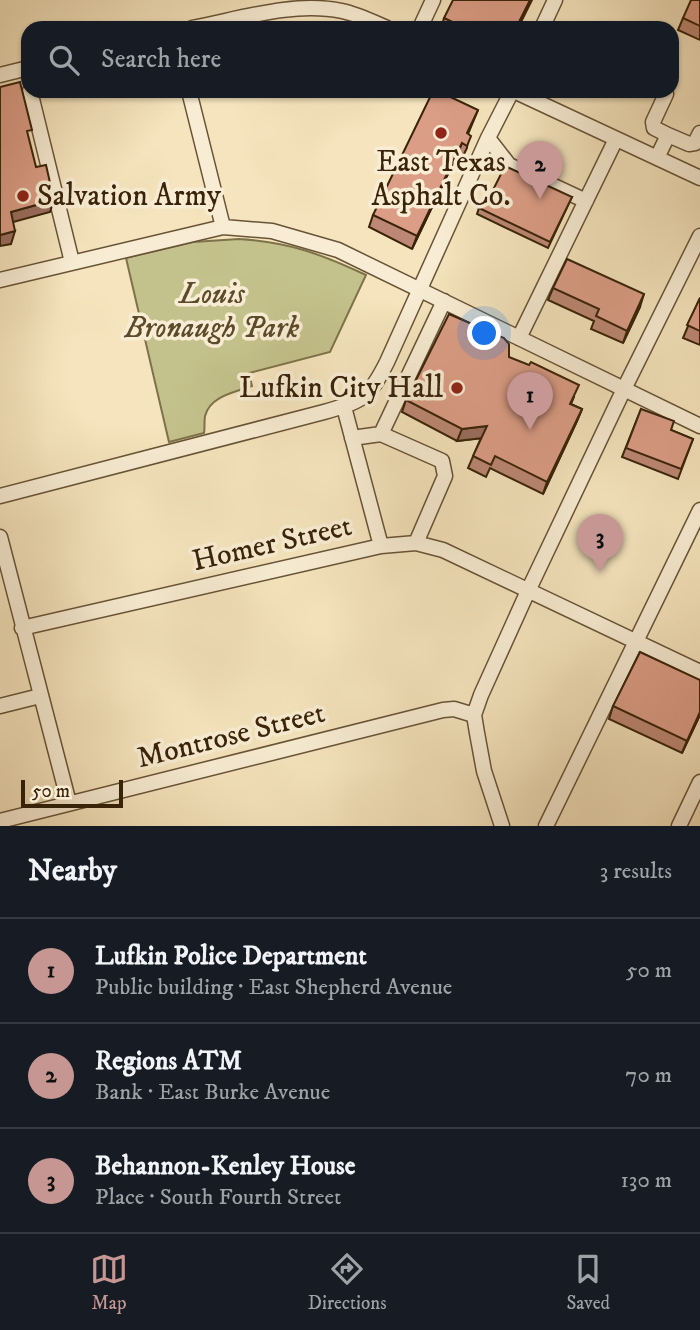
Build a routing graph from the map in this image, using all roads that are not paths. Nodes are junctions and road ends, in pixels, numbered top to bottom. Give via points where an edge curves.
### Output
1 (433, 0) edge
2 (555, 0) edge
3 (317, 4) edge
4 (229, 21) edge
5 (369, 21) edge
6 (423, 21) edge
7 (544, 21) edge
8 (21, 73) edge
9 (0, 75) edge
10 (32, 98) edge
11 (191, 98) edge
12 (509, 98) edge
13 (528, 98) edge
14 (665, 98) edge
15 (700, 133) edge
16 (668, 135) junction
17 (488, 138) junction
18 (616, 139) junction
19 (657, 158) junction
20 (700, 178) edge
21 (586, 201) junction
22 (223, 227) junction
23 (700, 236) edge
24 (72, 262) junction
25 (0, 280) edge
26 (419, 289) junction
27 (444, 301) junction
28 (519, 338) junction
29 (624, 389) junction
30 (344, 407) junction
31 (700, 426) edge
32 (381, 434) junction
33 (352, 438) junction
34 (0, 496) edge
35 (700, 510) edge
36 (0, 537) edge
37 (416, 543) junction
38 (381, 545) junction
39 (528, 591) junction
40 (22, 628) junction
41 (636, 642) junction
42 (700, 672) edge
43 (40, 696) junction
44 (0, 706) edge
45 (474, 715) junction
46 (700, 782) edge
47 (69, 803) junction
48 (0, 821) edge
49 (502, 826) edge
50 (546, 826) edge
51 (679, 826) edge

1 - 6 street
2 - 7 street
3 - 4 street
3 - 5 street
8 - 9 street
10 - 24 street
11 - 22 street
12 - 17 street
13 - 18 street
14 - 16 street via 653,122 654,128
15 - 16 street via 695,143 689,144
16 - 19 street
17 - 21 street via 509,165
17 - 26 street
18 - 19 street
18 - 21 street
19 - 20 street
21 - 28 street
22 - 24 street
22 - 26 street via 303,238
23 - 29 street
24 - 25 street
26 - 27 street
26 - 30 street via 376,383 365,397
27 - 28 street
27 - 32 street
28 - 29 street
29 - 31 street
29 - 39 street
30 - 33 street
30 - 34 street
32 - 33 street
32 - 37 street via 439,459 445,466 445,476
33 - 38 street
35 - 41 street
36 - 40 street
37 - 38 street, Homer Street
37 - 39 street, Homer Street via 443,550
38 - 40 street, Homer Street
39 - 41 street, Homer Street
39 - 45 street
40 - 43 street
41 - 42 street, Homer Street
41 - 50 street
43 - 44 street
43 - 47 street
45 - 47 street, Montrose Street via 443,710
45 - 49 street via 484,771
46 - 51 street
47 - 48 street, Montrose Street

